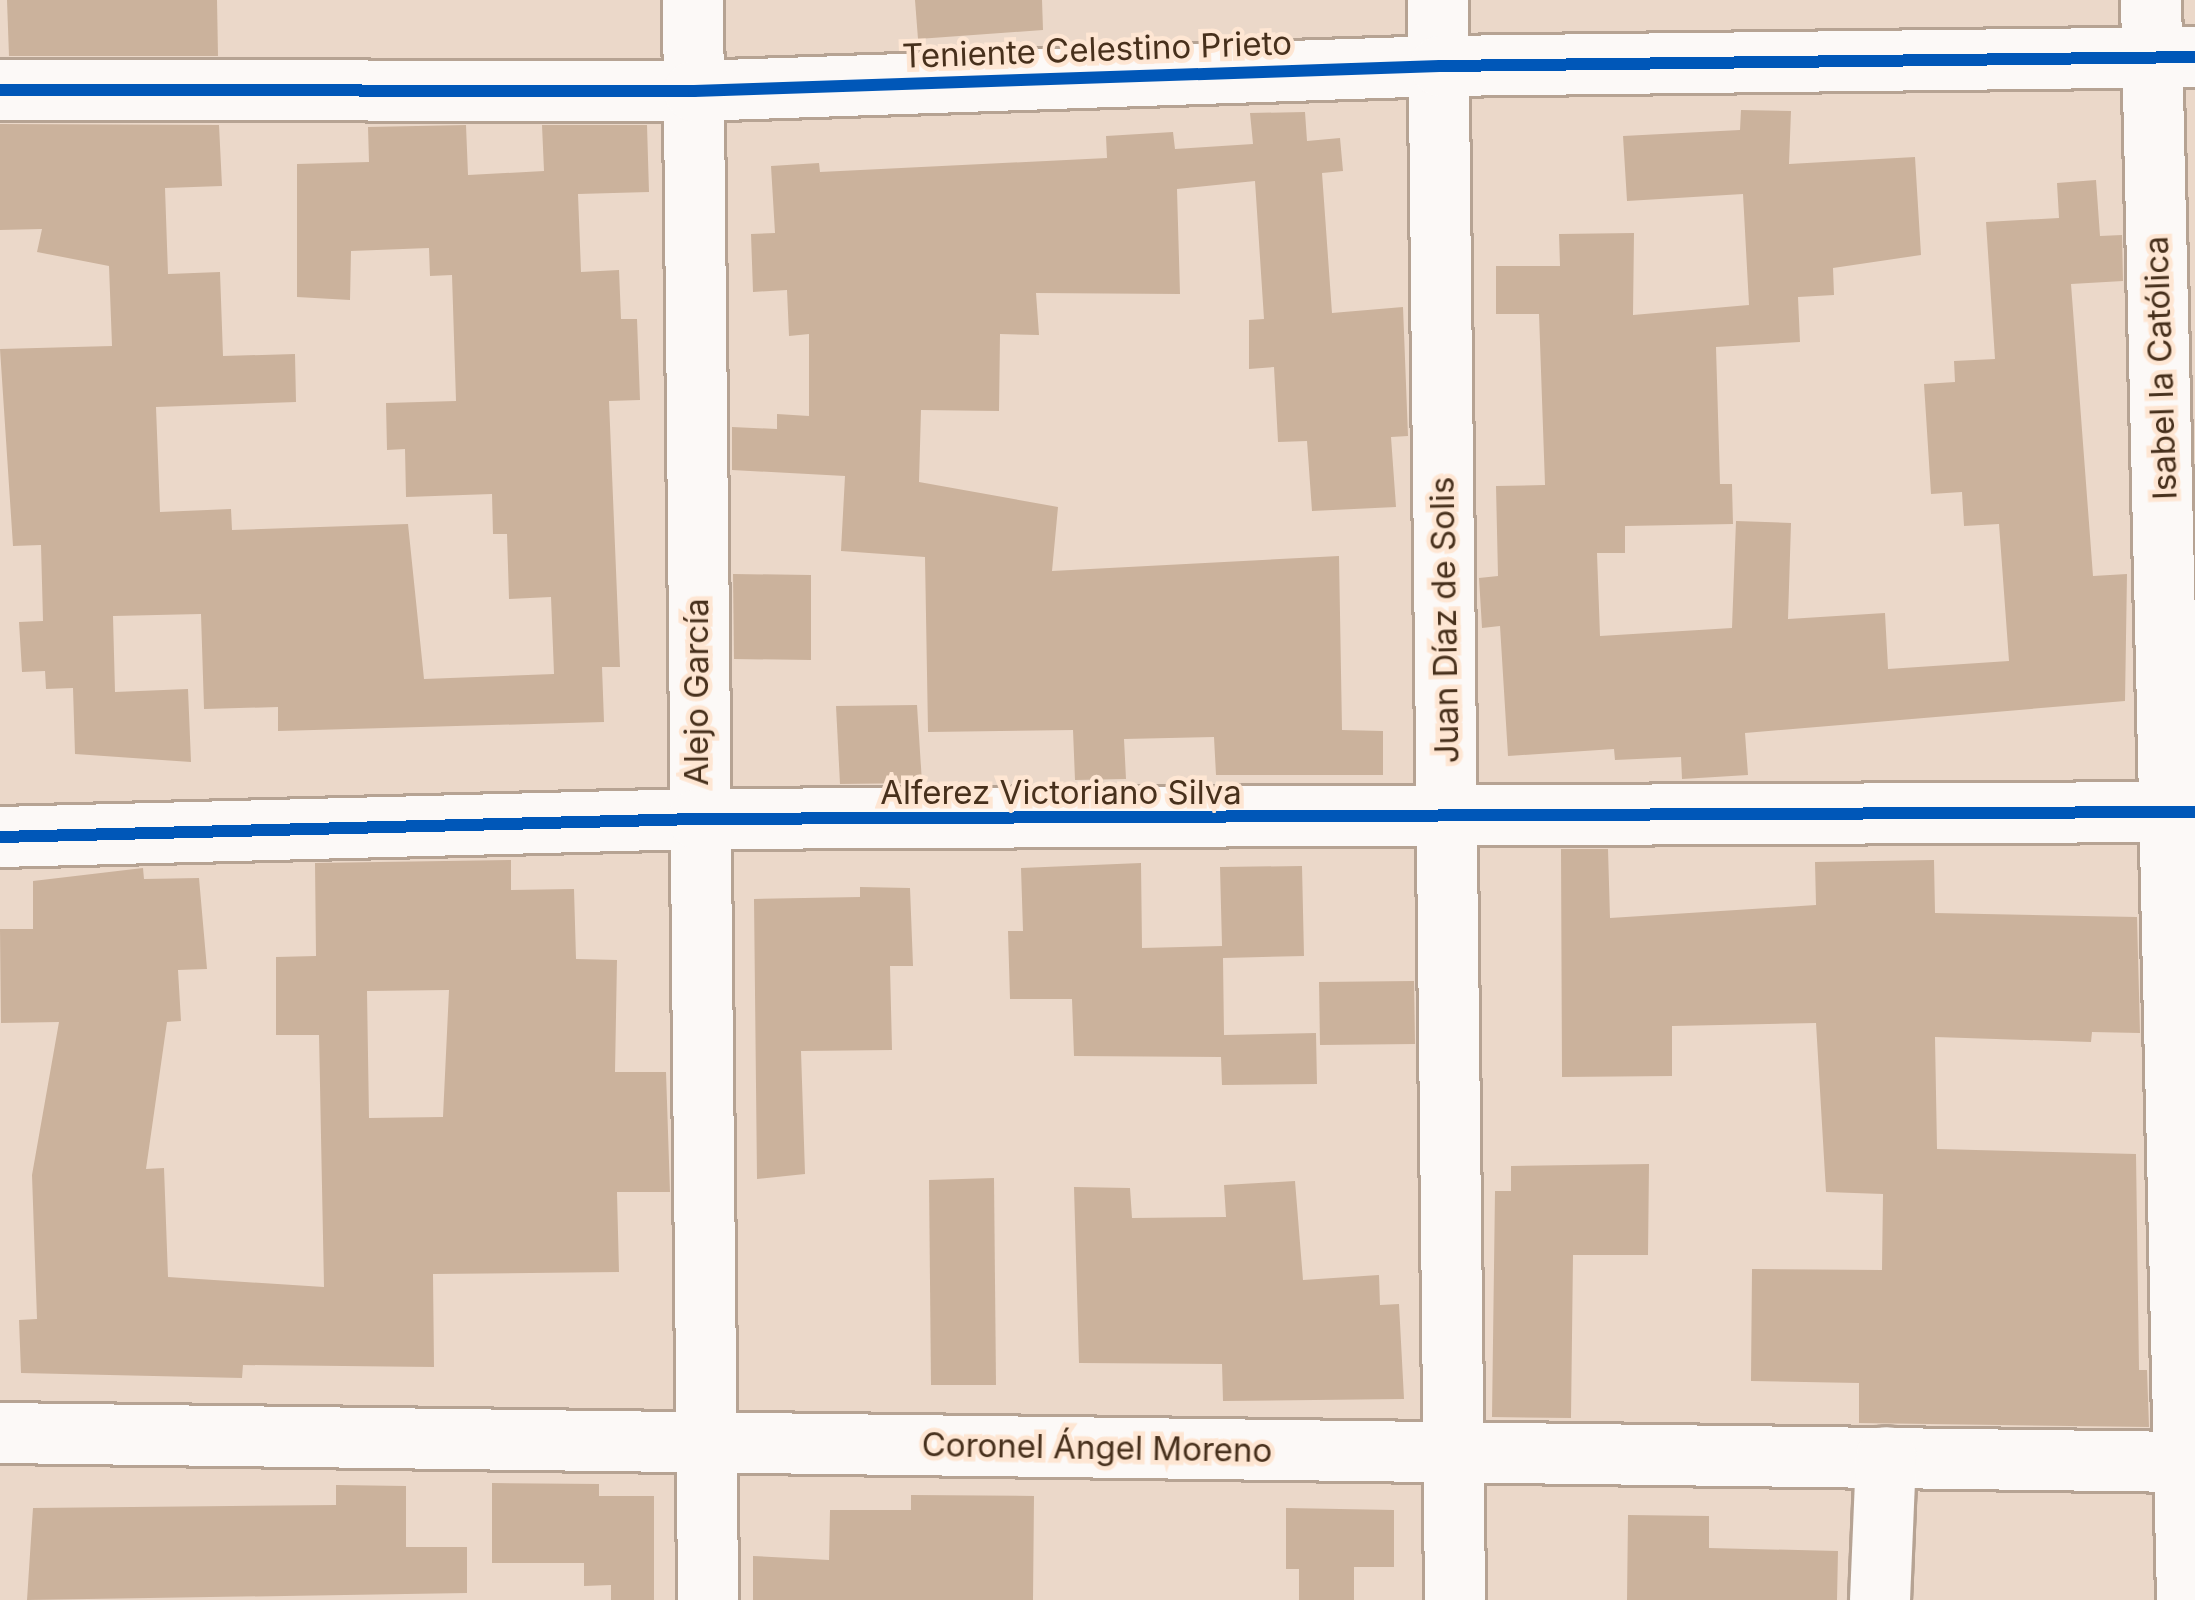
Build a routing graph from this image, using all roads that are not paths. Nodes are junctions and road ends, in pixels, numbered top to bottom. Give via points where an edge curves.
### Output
1 (693, 0) edge
2 (1438, 0) edge
3 (2166, 38) edge
4 (1439, 66) junction
5 (0, 90) edge
6 (694, 91) junction
7 (2185, 812) edge
8 (698, 819) junction
9 (1448, 820) junction
10 (0, 837) edge
11 (0, 1433) edge
12 (706, 1443) junction
13 (1454, 1452) junction
14 (1886, 1457) junction
15 (2190, 1461) edge
16 (708, 1600) edge
17 (1455, 1600) edge
18 (1880, 1600) edge
19 (2187, 1600) edge

1 - 6 street, Alejo García
2 - 4 street, Juan Díaz de Solis
3 - 4 street, Teniente Celestino Prieto
3 - 7 street, Isabel la Católica
4 - 6 street, Teniente Celestino Prieto
4 - 9 street, Juan Díaz de Solis
5 - 6 street, Teniente Celestino Prieto
6 - 8 street, Alejo García
7 - 9 street, Alferez Victoriano Silva
7 - 15 street, Isabel la Católica
8 - 9 street, Alferez Victoriano Silva
8 - 10 street, Alferez Victoriano Silva
8 - 12 street, Alejo García
9 - 13 street, Juan Díaz de Solis
11 - 12 street, Coronel Ángel Moreno
12 - 13 street, Coronel Ángel Moreno
12 - 16 street, Alejo García
13 - 14 street, Coronel Ángel Moreno
13 - 17 street, Juan Díaz de Solis
14 - 15 street, Coronel Ángel Moreno
14 - 18 street
15 - 19 street, Isabel la Católica

